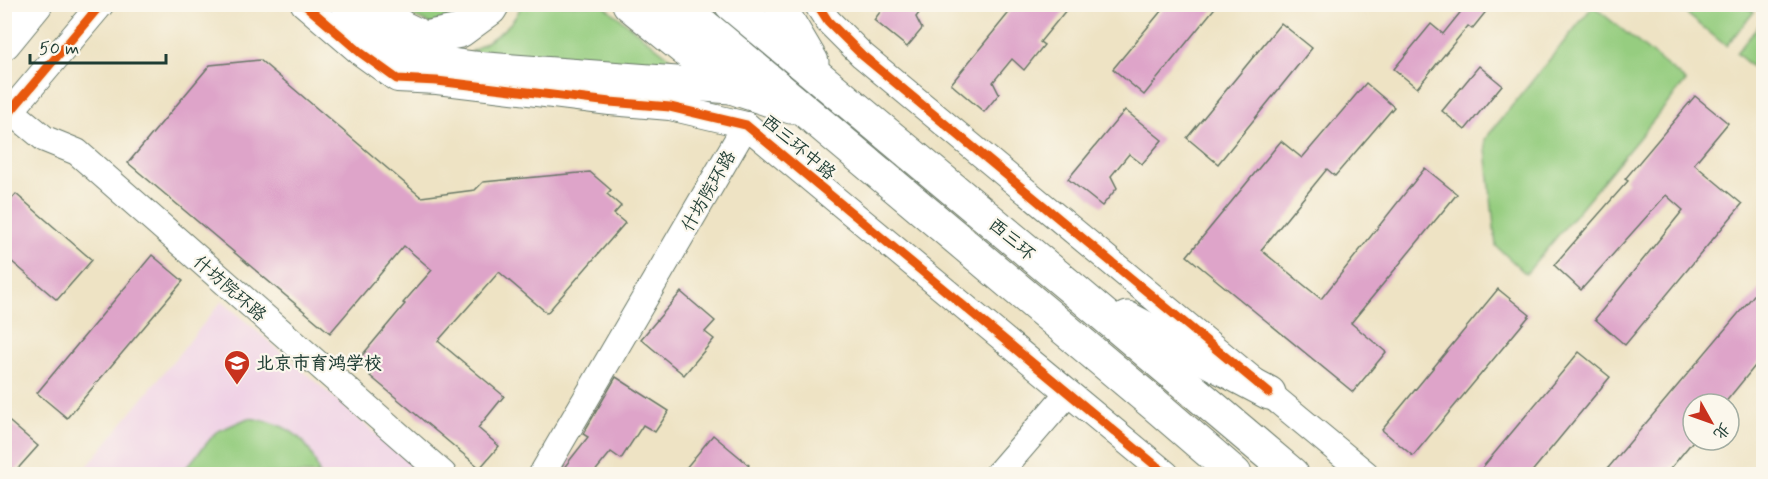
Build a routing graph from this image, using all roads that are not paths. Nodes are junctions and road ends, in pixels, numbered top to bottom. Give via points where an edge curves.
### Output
1 (36, 4) edge
2 (101, 4) edge
3 (304, 4) edge
4 (347, 4) edge
5 (372, 4) edge
6 (492, 4) edge
7 (629, 4) edge
8 (678, 4) edge
9 (731, 4) edge
10 (817, 4) edge
11 (779, 7) edge
12 (4, 43) edge
13 (823, 81) junction
14 (731, 87) junction
15 (807, 112) junction
16 (8, 115) edge
17 (746, 125) junction
18 (1073, 289) junction
19 (1068, 393) junction
20 (1269, 393) junction
21 (1154, 404) junction
22 (443, 474) edge
23 (542, 474) edge
24 (998, 474) edge
25 (1166, 474) edge
26 (1212, 474) edge
27 (1235, 474) edge
28 (1292, 474) edge
29 (1366, 474) edge

1 - 12 highway
2 - 16 street
3 - 17 street, 西三环中路 via 397,79 670,107
4 - 14 highway via 392,42 422,61
5 - 6 highway via 403,28 424,38 460,31
7 - 14 highway
8 - 15 highway, 西三环
9 - 13 highway, 西三环
10 - 20 street via 862,56
11 - 13 highway
13 - 18 highway, 西三环
14 - 15 highway
15 - 21 highway, 西三环
16 - 22 street, 什坊院环路 via 45,139 77,152
17 - 19 street, 西三环中路
17 - 23 street, 什坊院环路
18 - 20 highway
18 - 28 highway, 西三环
19 - 24 street
19 - 25 street, 西三环中路
20 - 29 street
21 - 26 highway
21 - 27 highway, 西三环

